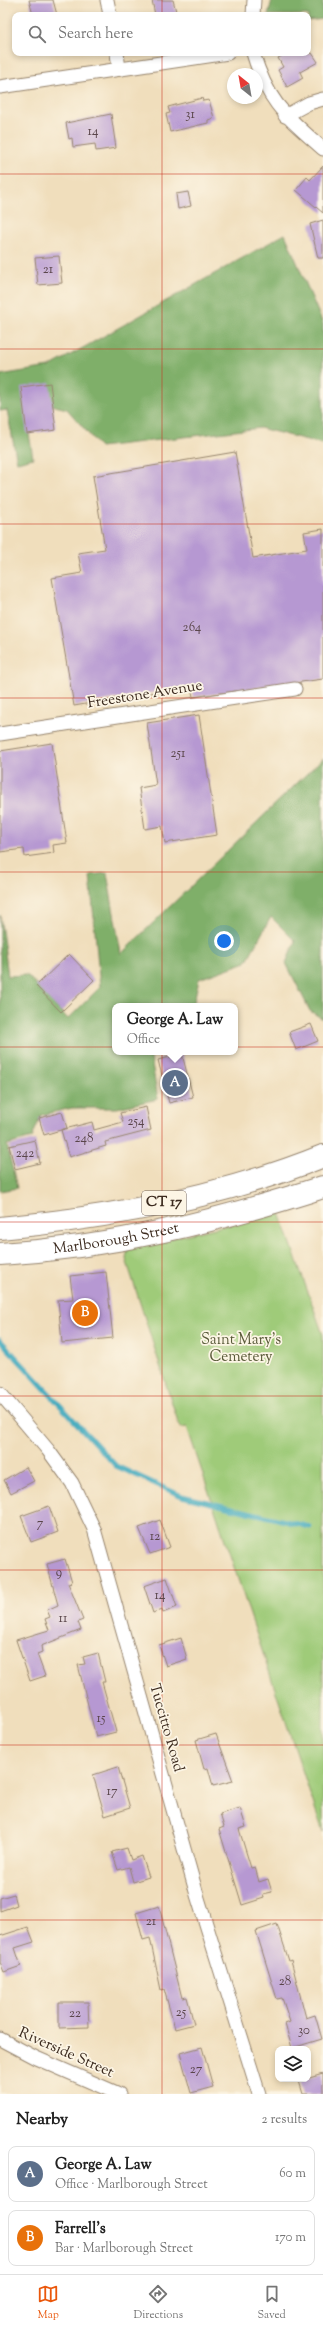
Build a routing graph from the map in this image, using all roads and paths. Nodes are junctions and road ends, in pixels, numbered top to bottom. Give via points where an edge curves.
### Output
1 (107, 0) edge
2 (254, 0) edge
3 (109, 12) edge
4 (253, 12) edge
5 (117, 56) edge
6 (208, 56) edge
7 (254, 56) edge
8 (119, 69) junction
9 (0, 87) edge
10 (323, 99) edge
11 (285, 116) junction
12 (323, 149) edge
13 (295, 689) dead end
14 (0, 734) edge
15 (323, 1156) edge
16 (323, 1187) edge
17 (0, 1228) edge
18 (0, 1254) edge
19 (0, 1393) edge
20 (0, 2039) edge
21 (119, 2094) edge
22 (259, 2094) edge

1 - 3 street
2 - 4 street
5 - 8 street
6 - 8 street
7 - 11 street via 261,78
8 - 9 street
10 - 11 street
11 - 12 street
13 - 14 street, Freestone Avenue
15 - 17 highway, Marlborough Street / CT 17 via 230,1186 134,1211 59,1223
16 - 18 highway, Marlborough Street / CT 17 via 258,1208 140,1237 63,1250
19 - 22 street, Tuccitto Road via 72,1483 94,1529 197,1895
20 - 21 street, Riverside Street via 36,2058

